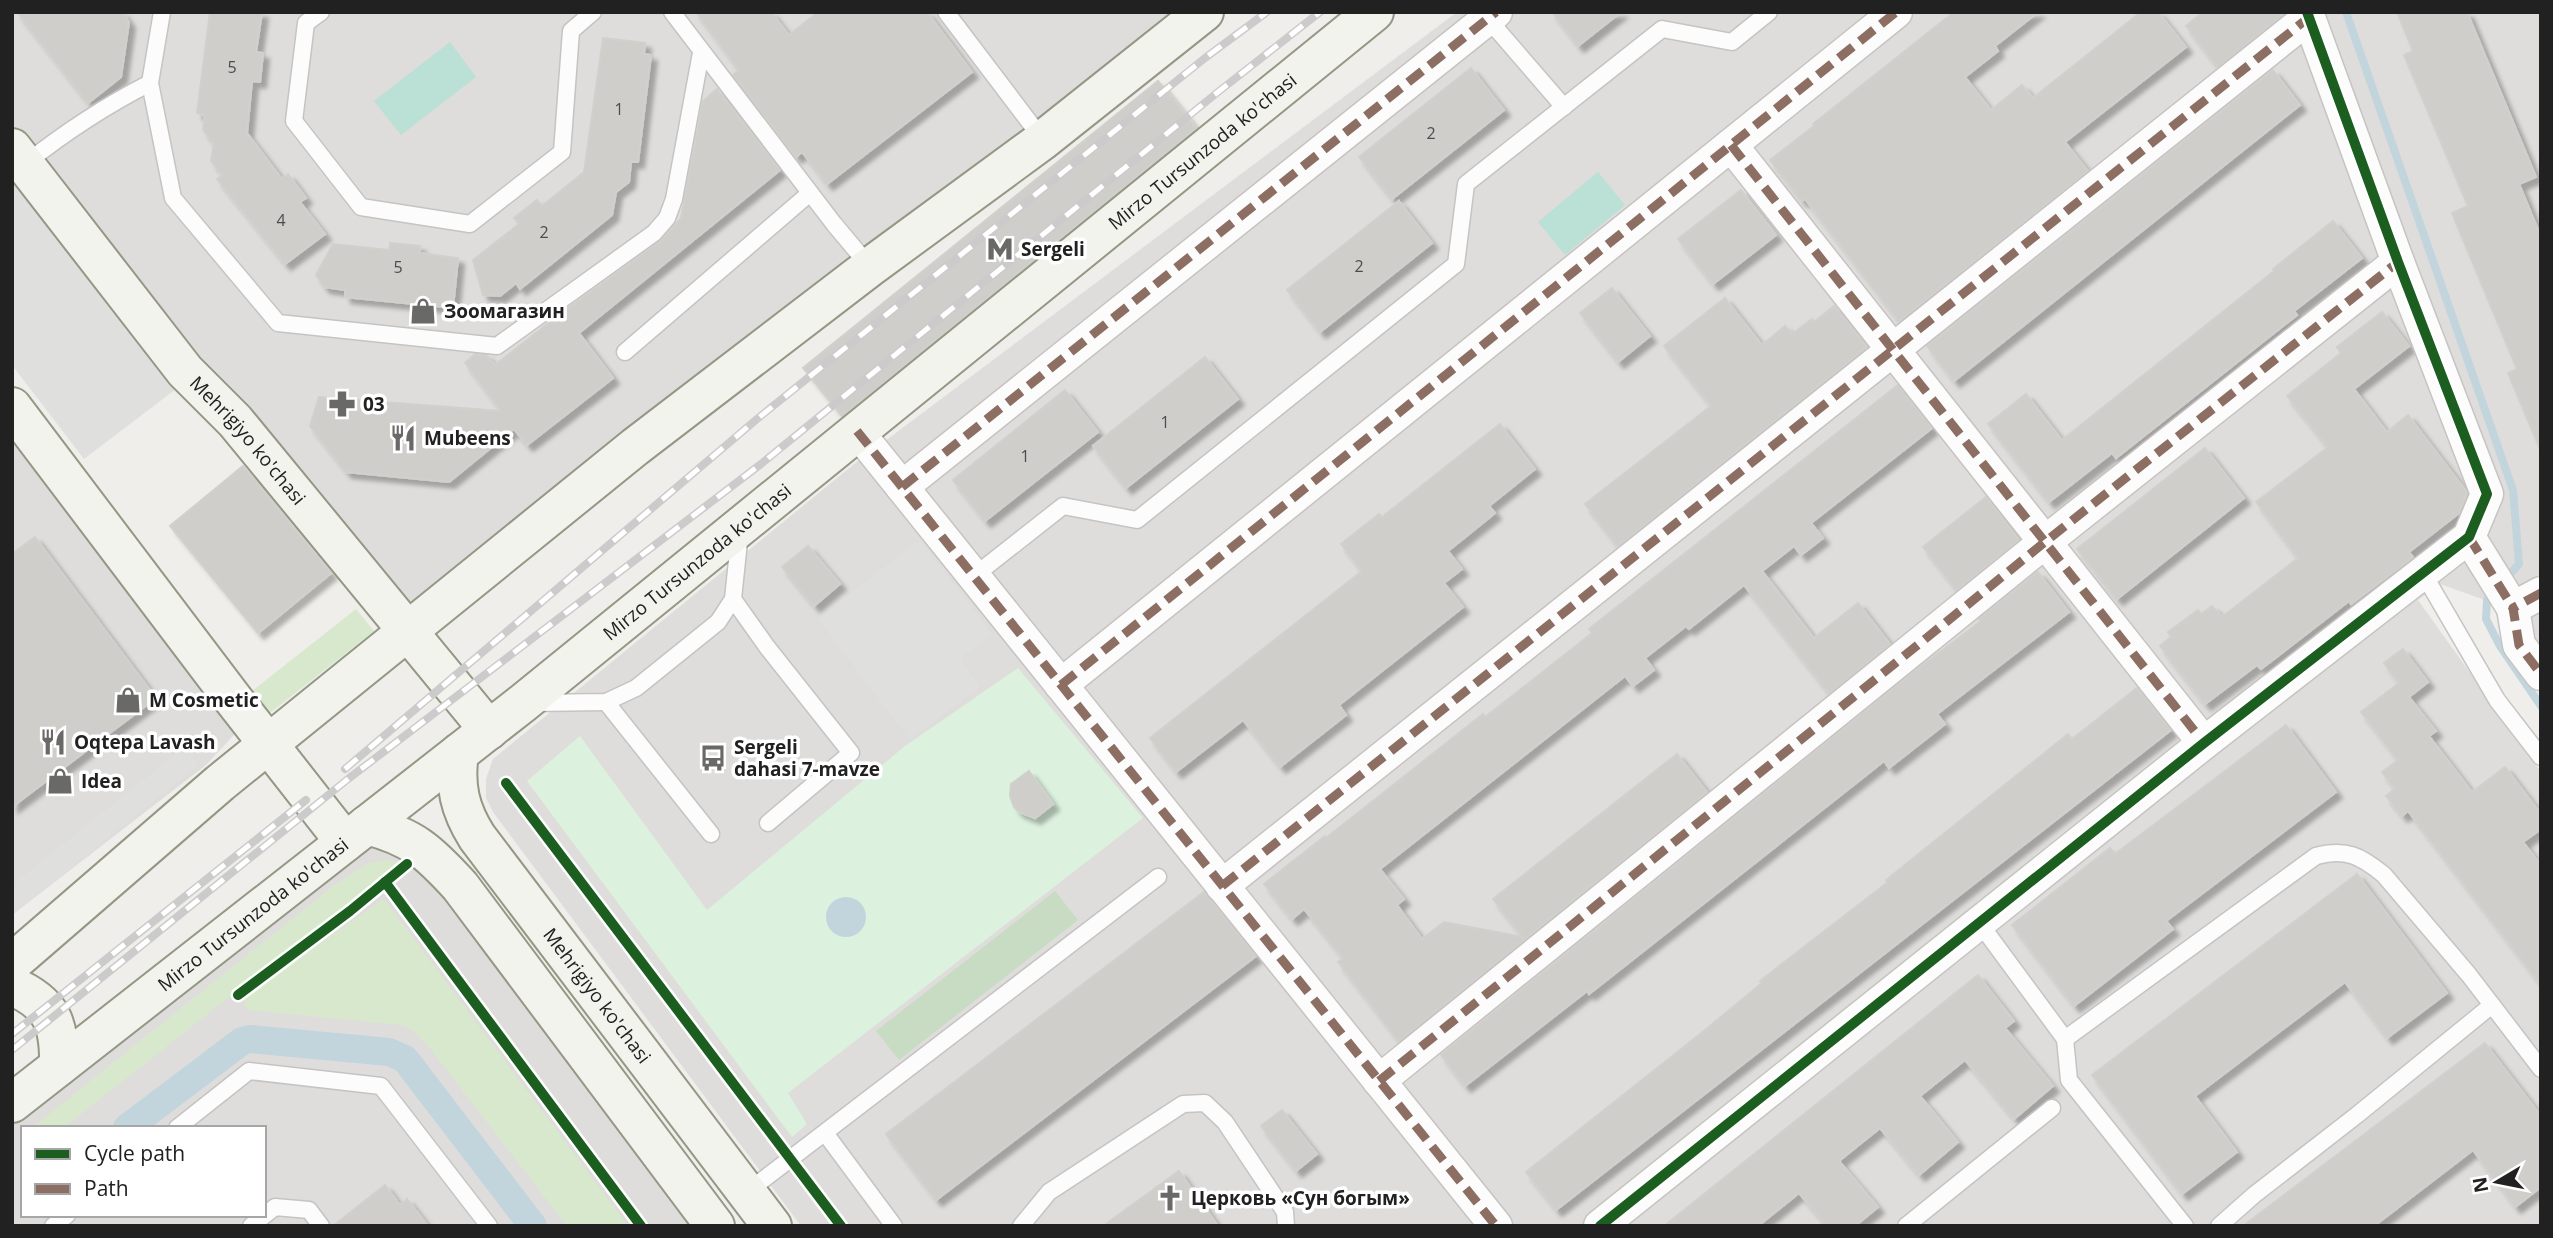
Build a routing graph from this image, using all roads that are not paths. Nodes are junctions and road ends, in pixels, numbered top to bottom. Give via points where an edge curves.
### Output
1 (162, 12) edge
2 (321, 12) edge
3 (593, 12) edge
4 (672, 12) edge
5 (946, 12) edge
6 (1204, 12) edge
7 (1374, 12) edge
8 (1769, 12) edge
9 (1896, 12) edge
10 (1492, 15) edge
11 (2307, 15) edge
12 (701, 53) junction
13 (149, 83) junction
14 (1564, 107) junction
15 (1043, 140) junction
16 (1731, 145) junction
17 (18, 156) edge
18 (810, 193) junction
19 (2398, 262) junction
20 (870, 267) junction
21 (1894, 351) junction
22 (625, 352) dead end
23 (12, 407) edge
24 (857, 431) junction
25 (902, 486) junction
26 (741, 527) junction
27 (2469, 537) junction
28 (2045, 542) junction
29 (2423, 573) junction
30 (974, 576) junction
31 (733, 599) junction
32 (2521, 600) edge
33 (408, 630) junction
34 (2541, 674) edge
35 (1061, 685) junction
36 (606, 702) junction
37 (523, 703) junction
38 (489, 730) junction
39 (2204, 743) junction
40 (269, 744) junction
41 (459, 753) junction
42 (2541, 757) edge
43 (768, 823) dead end
44 (356, 833) junction
45 (711, 834) dead end
46 (1157, 877) dead end
47 (1222, 886) junction
48 (1979, 922) junction
49 (12, 963) edge
50 (12, 986) edge
51 (2492, 1005) junction
52 (2065, 1039) junction
53 (59, 1066) junction
54 (2541, 1069) edge
55 (1380, 1081) junction
56 (12, 1103) edge
57 (2052, 1108) dead end
58 (179, 1126) edge
59 (825, 1133) junction
60 (747, 1192) junction
61 (266, 1214) edge
62 (321, 1226) edge
63 (489, 1226) edge
64 (715, 1226) edge
65 (772, 1226) edge
66 (894, 1226) edge
67 (1021, 1226) edge
68 (1286, 1226) edge
69 (1496, 1226) edge
70 (1600, 1226) edge
71 (1906, 1226) edge
72 (2185, 1226) edge
73 (2219, 1226) edge

1 - 13 lane
2 - 3 lane via 306,23 294,121 361,207 470,224 562,152 571,31
4 - 12 lane
5 - 15 lane
6 - 15 main road
7 - 24 main road, Mirzo Tursunzoda ko'chasi
8 - 14 lane via 1732,42 1662,29
9 - 16 street
10 - 14 lane
10 - 25 street
11 - 19 street
11 - 21 street
12 - 13 lane via 667,218 654,233 497,346 278,323 173,198
12 - 18 lane
13 - 17 lane
14 - 30 lane via 1466,184 1456,264 1137,520 1063,506
15 - 20 main road
16 - 21 street
16 - 35 street
17 - 33 main road, Mehrigiyo ko'chasi via 185,371 235,421
18 - 20 lane
18 - 22 lane
19 - 27 street via 2487,494
19 - 28 street
20 - 33 main road via 635,447
21 - 28 street
21 - 47 street
23 - 40 main road
24 - 25 street
24 - 26 main road, Mirzo Tursunzoda ko'chasi
25 - 30 street
26 - 31 lane
26 - 37 main road, Mirzo Tursunzoda ko'chasi
27 - 29 street
27 - 32 street via 2487,567
28 - 39 street
28 - 55 street
29 - 39 street
29 - 42 lane via 2497,700
30 - 35 street
31 - 36 lane via 718,622 636,688
31 - 43 lane via 851,753
32 - 34 street via 2519,645
33 - 38 main road, Mehrigiyo ko'chasi
33 - 40 main road
35 - 47 street
36 - 37 lane
36 - 45 lane
37 - 38 main road, Mirzo Tursunzoda ko'chasi
38 - 41 main road, Mirzo Tursunzoda ko'chasi
39 - 48 street
40 - 44 main road
40 - 49 main road
41 - 44 main road, Mirzo Tursunzoda ko'chasi
41 - 60 main road, Mehrigiyo ko'chasi via 459,800 477,837
44 - 53 main road, Mirzo Tursunzoda ko'chasi
44 - 64 main road via 397,834 418,845 460,886
46 - 59 lane
47 - 55 street
48 - 52 lane
48 - 70 street
50 - 53 main road via 50,1012 59,1040
51 - 52 lane via 2384,875 2352,854 2334,851 2316,856
51 - 54 lane
51 - 73 lane
52 - 72 lane via 2069,1080
53 - 56 main road, Mirzo Tursunzoda ko'chasi
55 - 69 street
57 - 71 lane
58 - 63 lane via 248,1071 381,1086
59 - 60 lane
59 - 66 lane
60 - 65 main road, Mehrigiyo ko'chasi
61 - 62 lane via 275,1206 309,1210
67 - 68 lane via 1049,1192 1183,1104 1205,1104 1225,1122 1278,1200

